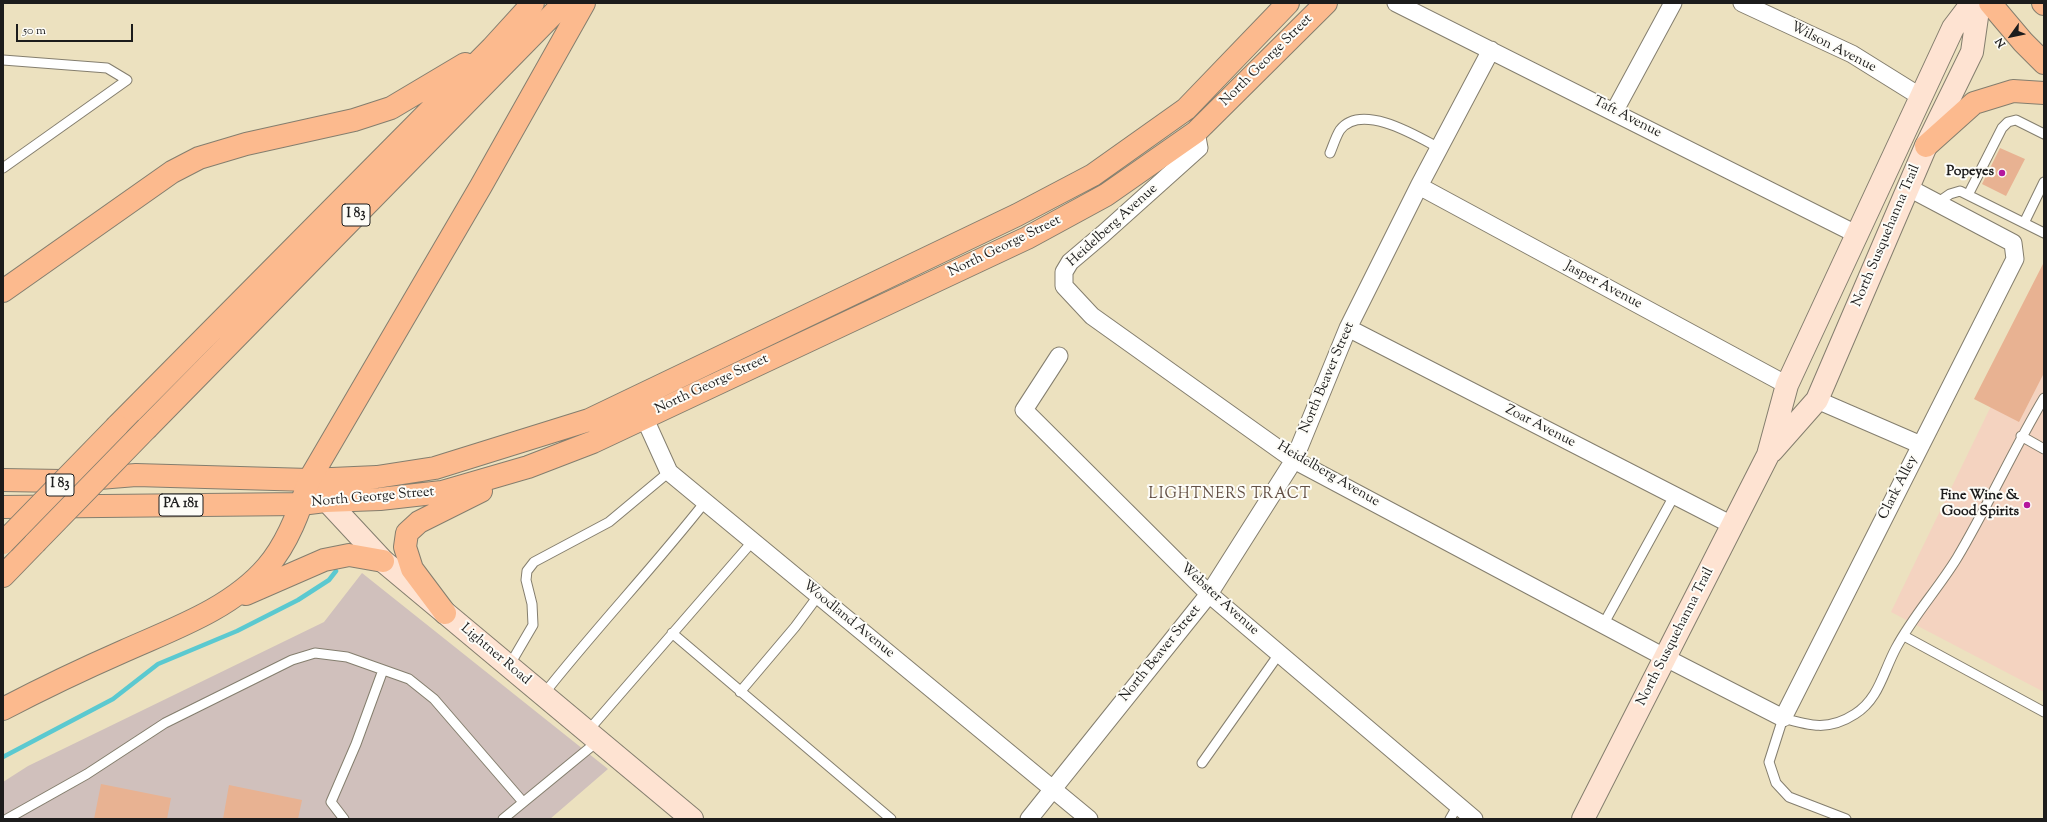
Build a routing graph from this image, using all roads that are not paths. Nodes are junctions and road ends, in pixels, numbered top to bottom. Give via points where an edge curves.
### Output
1 (533, 3) edge
2 (564, 3) edge
3 (584, 3) edge
4 (1288, 3) edge
5 (1326, 3) edge
6 (1396, 3) edge
7 (1673, 3) edge
8 (1742, 3) edge
9 (1972, 3) edge
10 (1979, 3) edge
11 (1990, 3) edge
12 (492, 48) junction
13 (1491, 50) junction
14 (3, 60) edge
15 (2044, 63) edge
16 (2044, 93) edge
17 (1921, 97) junction
18 (1614, 112) junction
19 (1196, 132) junction
20 (2044, 134) edge
21 (1926, 146) junction
22 (1439, 148) junction
23 (1330, 153) dead end
24 (3, 168) edge
25 (2044, 182) edge
26 (1419, 186) junction
27 (1909, 188) junction
28 (1968, 195) junction
29 (1937, 203) junction
30 (2024, 222) junction
31 (2044, 233) edge
32 (1858, 235) junction
33 (3, 291) edge
34 (1348, 328) junction
35 (1059, 356) dead end
36 (1787, 386) junction
37 (2044, 398) edge
38 (1817, 400) junction
39 (640, 408) junction
40 (2021, 436) junction
41 (1921, 445) junction
42 (2044, 449) edge
43 (1768, 455) junction
44 (1294, 460) junction
45 (528, 466) junction
46 (669, 472) junction
47 (3, 480) edge
48 (309, 480) junction
49 (1674, 496) junction
50 (325, 501) junction
51 (705, 502) junction
52 (301, 504) junction
53 (3, 507) edge
54 (1732, 526) junction
55 (752, 542) junction
56 (3, 544) edge
57 (383, 561) junction
58 (3, 576) edge
59 (1209, 594) junction
60 (818, 596) junction
61 (229, 601) junction
62 (445, 613) junction
63 (1603, 625) junction
64 (672, 633) junction
65 (1904, 636) junction
66 (1279, 654) junction
67 (1666, 658) junction
68 (508, 668) junction
69 (383, 670) junction
70 (740, 692) junction
71 (542, 696) junction
72 (3, 709) edge
73 (2044, 712) edge
74 (1783, 718) junction
75 (592, 737) junction
76 (1202, 763) dead end
77 (1053, 789) junction
78 (523, 802) junction
79 (1454, 812) edge
80 (6, 819) edge
81 (344, 819) edge
82 (503, 819) edge
83 (692, 819) edge
84 (890, 819) edge
85 (1029, 819) edge
86 (1089, 819) edge
87 (1474, 819) edge
88 (1583, 819) edge
89 (1846, 819) edge

1 - 12 main road, I 83
2 - 58 main road, I 83, bridge
3 - 48 main road via 477,193
4 - 39 main road, North George Street via 1186,109 1093,175
5 - 19 main road, North George Street
6 - 13 street, Taft Avenue
7 - 18 street
8 - 17 street, Wilson Avenue via 1852,54
9 - 17 main road, North Susquehanna Trail via 1953,28
10 - 21 main road, North Susquehanna Trail via 1972,52
11 - 15 main road
12 - 33 main road via 391,108 354,120 246,144 199,158 172,172
12 - 56 main road, I 83, bridge
13 - 18 street, Taft Avenue
13 - 22 street, North Beaver Street
14 - 24 lane via 107,68 127,80
16 - 21 main road via 2013,91 1974,103
17 - 32 main road, North Susquehanna Trail
18 - 32 street, Taft Avenue
19 - 39 main road, North George Street via 1106,195 1027,238
19 - 44 street, Heidelberg Avenue via 1199,148 1070,262 1064,272 1064,286 1092,316
20 - 28 lane via 2016,120 2008,122 2002,128
21 - 27 main road, North Susquehanna Trail
22 - 23 lane via 1395,125 1368,120 1350,121 1340,130
22 - 26 street, North Beaver Street
25 - 30 lane
26 - 34 street, North Beaver Street
26 - 36 street, Jasper Avenue
27 - 29 street
27 - 38 main road, North Susquehanna Trail
28 - 29 lane via 1960,191
28 - 30 lane
29 - 41 street, Clark Alley via 2013,243 2015,258
30 - 31 lane
32 - 36 main road, North Susquehanna Trail
34 - 44 street, North Beaver Street
34 - 49 street, Zoar Avenue
35 - 59 street, Webster Avenue via 1024,410
36 - 43 main road, North Susquehanna Trail
37 - 40 lane
38 - 41 street
38 - 43 main road, North Susquehanna Trail
39 - 45 main road, North George Street via 593,442
39 - 46 street, Woodland Avenue
39 - 48 main road, North George Street via 588,420 435,468 377,477
40 - 42 lane
40 - 65 lane via 1957,558
41 - 74 street, Clark Alley
43 - 54 main road, North Susquehanna Trail
44 - 59 street, North Beaver Street
44 - 63 street, Heidelberg Avenue
45 - 50 main road, North George Street via 442,492 380,499
45 - 62 main road via 419,522 407,533 405,547 412,569
46 - 51 street, Woodland Avenue
46 - 68 lane via 609,522 534,562 527,571 526,580 534,625
47 - 48 main road, North George Street via 62,481 136,475
48 - 50 main road, Lightner Road
48 - 52 main road
49 - 54 street, Zoar Avenue
49 - 63 lane
50 - 52 main road, North George Street
50 - 57 main road, Lightner Road
51 - 55 street, Woodland Avenue
51 - 71 lane
52 - 53 main road, North George Street / PA 181
52 - 61 main road via 284,541 267,567
54 - 67 main road, North Susquehanna Trail
55 - 60 street, Woodland Avenue
55 - 64 lane
57 - 61 main road via 349,555 324,560
57 - 62 main road, Lightner Road
59 - 66 street, Webster Avenue
59 - 77 street, North Beaver Street
60 - 70 lane
60 - 77 street, Woodland Avenue
61 - 72 main road via 173,630 49,684
62 - 68 main road, Lightner Road
63 - 67 street, Heidelberg Avenue
64 - 70 lane
64 - 75 lane
65 - 73 lane
65 - 74 lane via 1896,648 1879,688 1868,704 1855,715 1837,724 1821,727
66 - 76 lane
66 - 79 street, Webster Avenue
67 - 74 street, Heidelberg Avenue
67 - 88 main road, North Susquehanna Trail
68 - 71 main road, Lightner Road
69 - 78 lane via 409,679 434,699
69 - 80 lane via 347,657 315,653 292,660 165,723 87,774
69 - 81 lane via 356,744 331,802
70 - 84 lane
71 - 75 main road, Lightner Road
74 - 89 lane via 1769,762 1776,783 1789,797
75 - 78 lane
75 - 83 main road, Lightner Road
77 - 85 street, North Beaver Street
77 - 86 street, Woodland Avenue
78 - 82 lane
79 - 87 street, Webster Avenue

